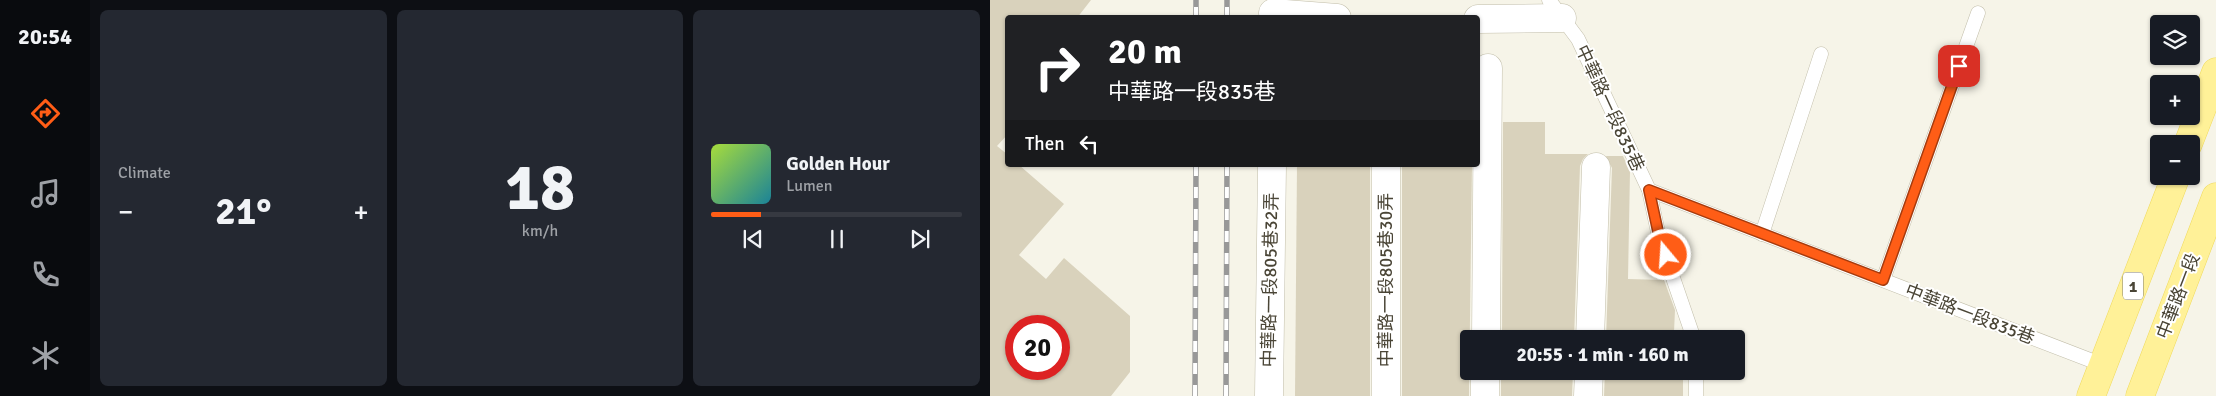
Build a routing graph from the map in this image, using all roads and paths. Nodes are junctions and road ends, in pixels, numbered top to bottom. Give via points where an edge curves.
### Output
1 (1556, 9) edge
2 (1273, 10) edge
3 (1978, 13) dead end
4 (1313, 15) edge
5 (1480, 19) edge
6 (1821, 54) dead end
7 (1488, 68) dead end
8 (2216, 72) edge
9 (2192, 135) edge
10 (1272, 167) edge
11 (1386, 167) edge
12 (1596, 167) dead end
13 (2173, 185) edge
14 (1649, 190) junction
15 (2216, 197) edge
16 (1762, 234) junction
17 (1883, 280) junction
18 (1486, 330) edge
19 (1590, 330) edge
20 (1691, 330) edge
21 (2103, 365) junction
22 (1485, 380) edge
23 (1589, 380) edge
24 (1696, 380) edge
25 (1269, 396) edge
26 (1386, 396) edge
27 (1485, 396) edge
28 (1588, 396) edge
29 (1696, 396) edge
30 (2091, 396) edge
31 (2140, 396) edge

1 - 5 street, 中華路一段835巷
1 - 14 lane, 中華路一段835巷 via 1578,39
2 - 4 street
3 - 17 lane
6 - 16 lane
7 - 18 street
8 - 9 main road
10 - 25 street, 中華路一段805巷32弄
11 - 26 street, 中華路一段805巷30弄
12 - 19 street
13 - 21 main road, 1
14 - 16 lane, 中華路一段835巷
14 - 20 lane via 1659,236
15 - 31 main road, 中華路一段
16 - 17 lane, 中華路一段835巷
17 - 21 lane, 中華路一段835巷
21 - 30 main road, 1
22 - 27 street
23 - 28 street
24 - 29 lane

